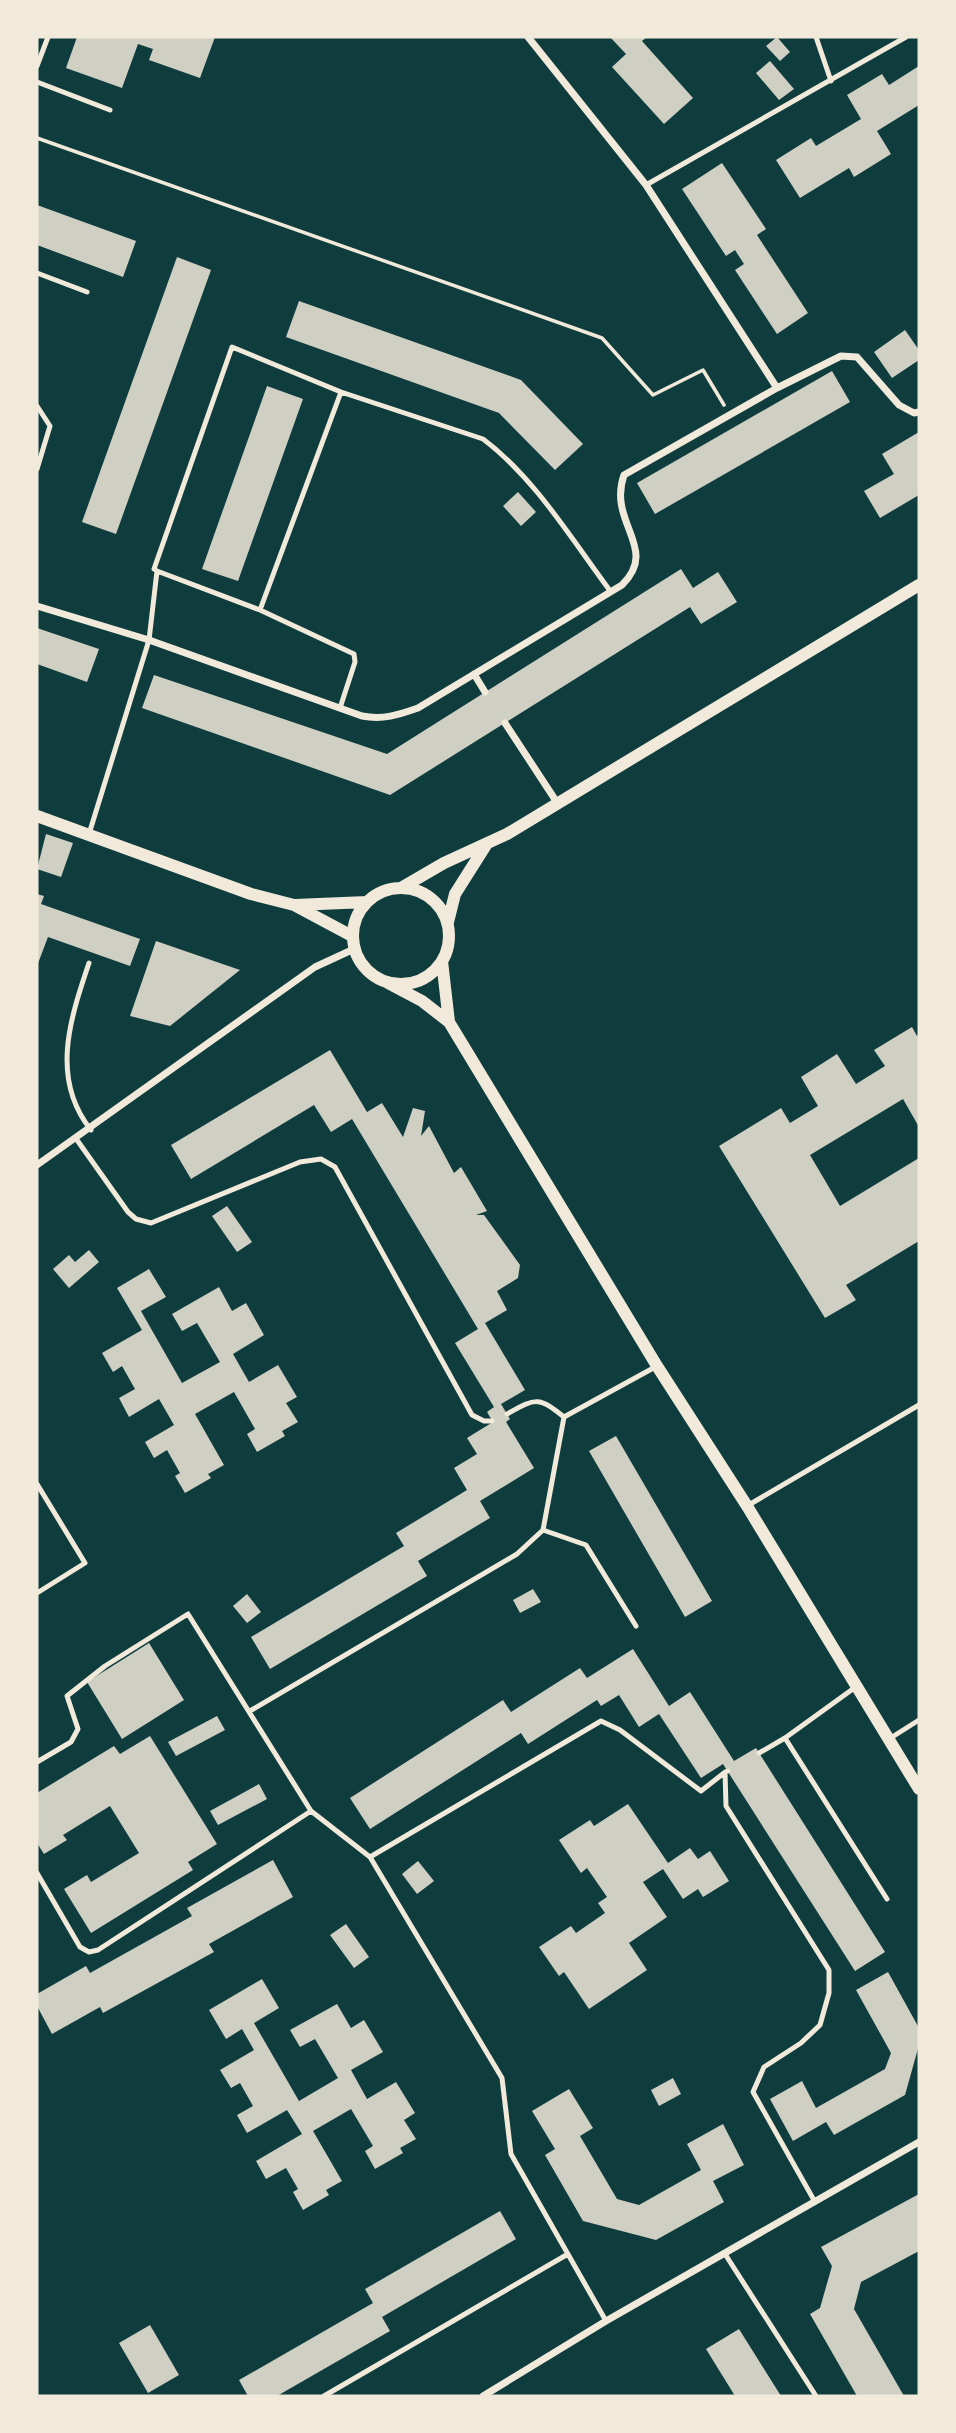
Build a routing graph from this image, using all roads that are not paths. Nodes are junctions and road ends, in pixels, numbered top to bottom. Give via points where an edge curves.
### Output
1 (48, 37) edge
2 (528, 37) edge
3 (816, 37) edge
4 (906, 37) edge
5 (37, 66) edge
6 (831, 81) junction
7 (37, 82) edge
8 (110, 110) dead end
9 (646, 185) junction
10 (37, 273) edge
11 (87, 292) dead end
12 (777, 388) junction
13 (341, 391) junction
14 (37, 406) edge
15 (919, 412) edge
16 (37, 469) edge
17 (157, 571) junction
18 (919, 585) edge
19 (611, 592) junction
20 (37, 606) edge
21 (260, 610) junction
22 (149, 640) junction
23 (474, 674) junction
24 (485, 692) dead end
25 (340, 708) junction
26 (505, 723) dead end
27 (558, 804) junction
28 (37, 816) edge
29 (89, 834) junction
30 (486, 845) junction
31 (401, 888) junction
32 (367, 902) junction
33 (294, 905) junction
34 (447, 924) junction
35 (353, 942) junction
36 (443, 961) junction
37 (89, 964) dead end
38 (388, 983) junction
39 (450, 1022) junction
40 (91, 1130) junction
41 (77, 1140) junction
42 (37, 1165) edge
43 (657, 1366) junction
44 (919, 1405) edge
45 (507, 1414) dead end
46 (564, 1416) junction
47 (492, 1421) dead end
48 (37, 1484) edge
49 (747, 1506) junction
50 (542, 1530) junction
51 (37, 1592) edge
52 (636, 1626) dead end
53 (857, 1686) junction
54 (250, 1711) junction
55 (919, 1720) edge
56 (785, 1738) junction
57 (889, 1739) junction
58 (759, 1753) dead end
59 (37, 1762) edge
60 (919, 1789) edge
61 (311, 1811) junction
62 (370, 1857) junction
63 (37, 1873) edge
64 (887, 1899) dead end
65 (919, 2143) edge
66 (815, 2202) junction
67 (568, 2254) junction
68 (725, 2254) junction
69 (606, 2321) junction
70 (324, 2396) edge
71 (483, 2396) edge
72 (816, 2396) edge

1 - 5 lane
2 - 9 street
3 - 6 lane
4 - 6 lane
6 - 9 lane
7 - 8 lane
9 - 12 street
10 - 11 lane
12 - 15 street via 841,356 857,357 899,405
12 - 19 street via 624,475 619,503 637,552 634,573
13 - 17 lane via 232,347
13 - 19 lane via 483,439 544,502
13 - 21 lane
14 - 16 lane via 50,426
17 - 21 lane
17 - 22 lane
18 - 27 street
19 - 23 street
20 - 22 street
21 - 25 lane via 354,654
22 - 25 street
22 - 29 lane
23 - 24 street
23 - 25 street via 418,708 397,715 377,719
26 - 27 street
27 - 30 street
28 - 29 street
29 - 33 street via 251,894
30 - 31 street
30 - 34 street via 455,894
31 - 32 street
31 - 34 street via 425,894
32 - 33 street
32 - 35 street via 354,924
33 - 35 street
34 - 36 street
35 - 38 street via 366,970
35 - 40 street
36 - 38 street via 413,983
36 - 39 street
37 - 40 lane via 65,1045 69,1090
38 - 39 street
39 - 43 street
40 - 41 street
41 - 42 street
41 - 47 lane via 128,1212 151,1223 300,1162 321,1159 335,1167 472,1415
43 - 46 lane
43 - 49 street
44 - 49 lane
45 - 46 lane via 532,1400 544,1401
46 - 50 lane
48 - 51 lane via 85,1563
49 - 53 street
50 - 52 lane via 586,1545
50 - 54 lane via 517,1554
53 - 56 lane
53 - 57 street
54 - 59 lane via 188,1614 105,1666 67,1696 78,1729 71,1742
54 - 61 lane
55 - 57 lane
56 - 58 lane
56 - 64 lane
57 - 60 street
61 - 62 lane
61 - 63 lane via 98,1950 80,1947
62 - 66 lane via 601,1721 620,1730 701,1791 726,1772 726,1806 829,1970 829,1993 820,2025 764,2067 753,2092
62 - 67 lane via 502,2078 511,2154
65 - 66 street
66 - 68 street
67 - 69 lane
67 - 70 lane
68 - 69 street
68 - 72 lane
69 - 71 street

